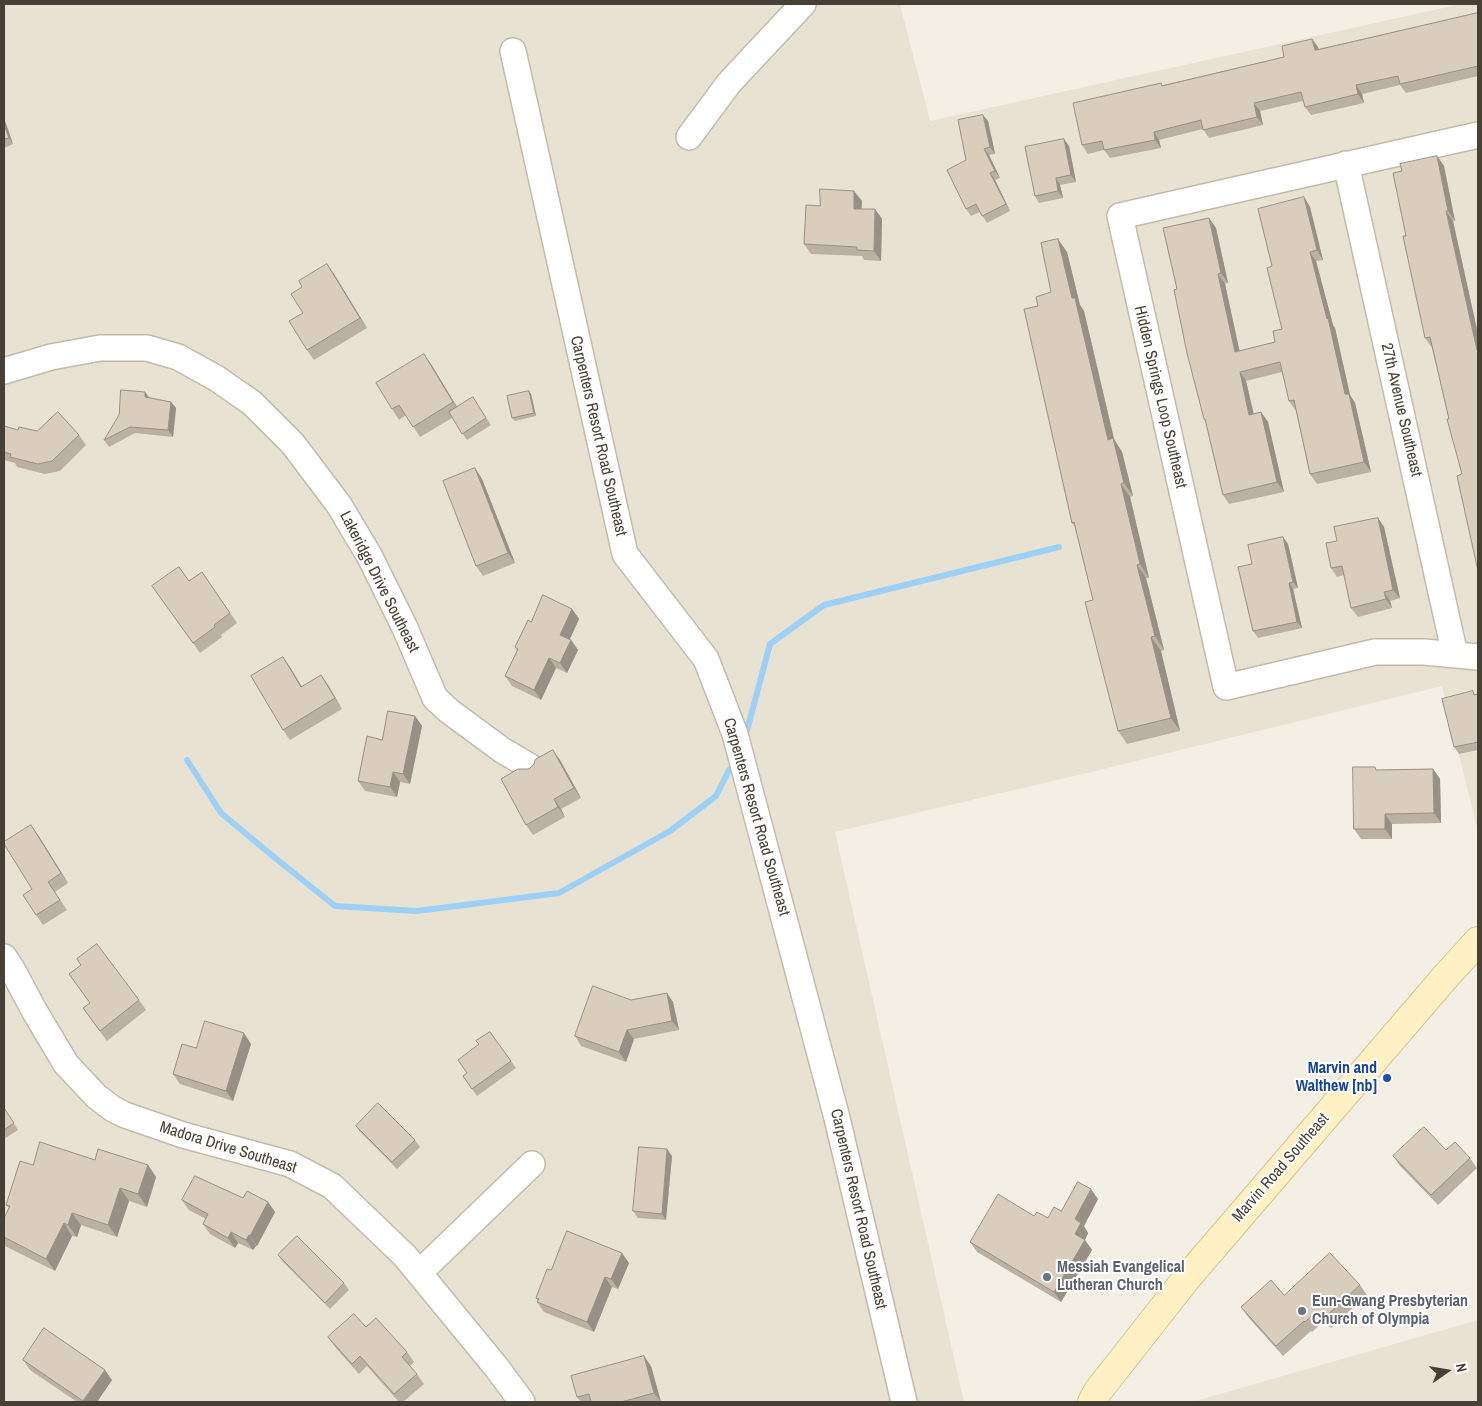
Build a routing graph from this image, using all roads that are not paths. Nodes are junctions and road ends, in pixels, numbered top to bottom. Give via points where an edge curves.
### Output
1 (803, 4) edge
2 (512, 51) dead end
3 (1478, 135) edge
4 (689, 137) dead end
5 (1346, 164) junction
6 (4, 371) edge
7 (1467, 656) edge
8 (530, 766) edge
9 (1478, 941) edge
10 (4, 957) edge
11 (532, 1164) dead end
12 (419, 1273) junction
13 (522, 1402) edge
14 (904, 1402) edge
15 (1092, 1402) edge

1 - 4 street via 729,83
2 - 14 street, Carpenters Resort Road Southeast via 625,554 706,659 735,734 837,1118
3 - 5 street, Hidden Springs Loop Southeast
5 - 7 street, 27th Avenue Southeast
5 - 7 street, Hidden Springs Loop Southeast via 1120,216 1226,687 1375,652
6 - 8 street, Lakeridge Drive Southeast via 100,348 147,348 178,357 252,403 293,444 339,504 405,628 435,698 502,750
9 - 15 street, Marvin Road Southeast via 1210,1251
10 - 12 street, Madora Drive Southeast via 66,1064 113,1109 183,1135 290,1164 307,1172 332,1186 348,1200
11 - 12 street
12 - 13 street, Madora Drive Southeast

